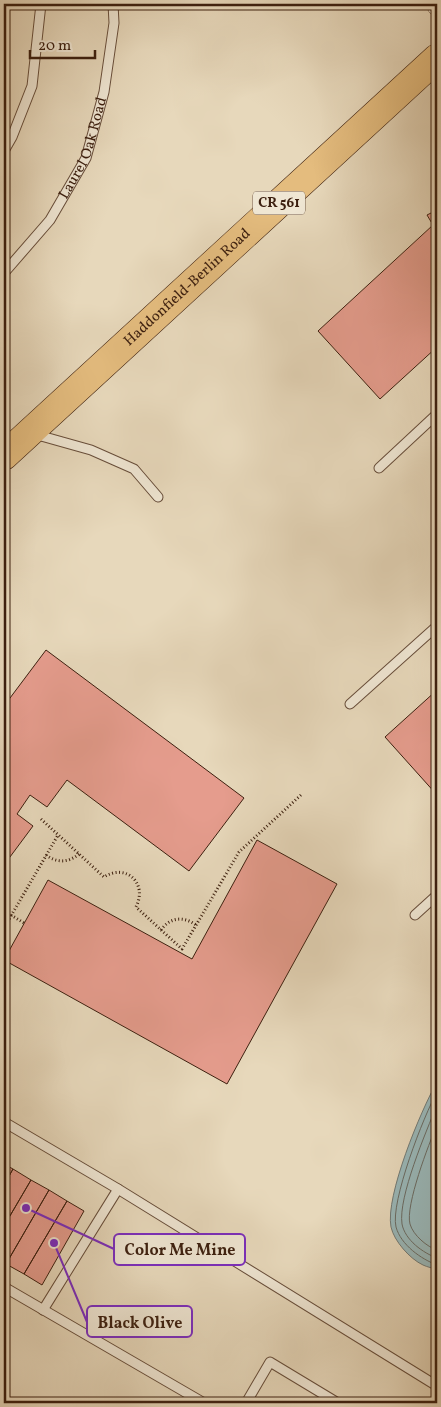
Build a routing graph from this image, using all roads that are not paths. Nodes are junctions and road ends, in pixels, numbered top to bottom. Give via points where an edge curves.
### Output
1 (41, 4) edge
2 (113, 4) edge
3 (435, 4) edge
4 (437, 7) edge
5 (437, 58) edge
6 (4, 151) edge
7 (4, 273) edge
8 (437, 414) edge
9 (29, 433) junction
10 (4, 456) edge
11 (379, 468) dead end
12 (158, 497) dead end
13 (437, 626) edge
14 (350, 704) dead end
15 (437, 895) edge
16 (415, 915) dead end
17 (4, 1122) edge
18 (118, 1188) junction
19 (4, 1287) edge
20 (44, 1310) junction
21 (437, 1386) edge
22 (204, 1403) edge
23 (246, 1403) edge
24 (338, 1403) edge

1 - 6 lane via 32,86
2 - 7 lane, Laurel Oak Road via 114,23 104,92 86,158 50,220
3 - 4 street
5 - 9 main road, Haddonfield-Berlin Road / CR 561
8 - 11 lane
9 - 10 main road, Haddonfield-Berlin Road / CR 561
9 - 12 lane via 91,450 134,469
13 - 14 lane
15 - 16 lane
17 - 18 lane
18 - 20 lane
18 - 21 lane
19 - 20 lane
20 - 22 lane
23 - 24 lane via 270,1362

